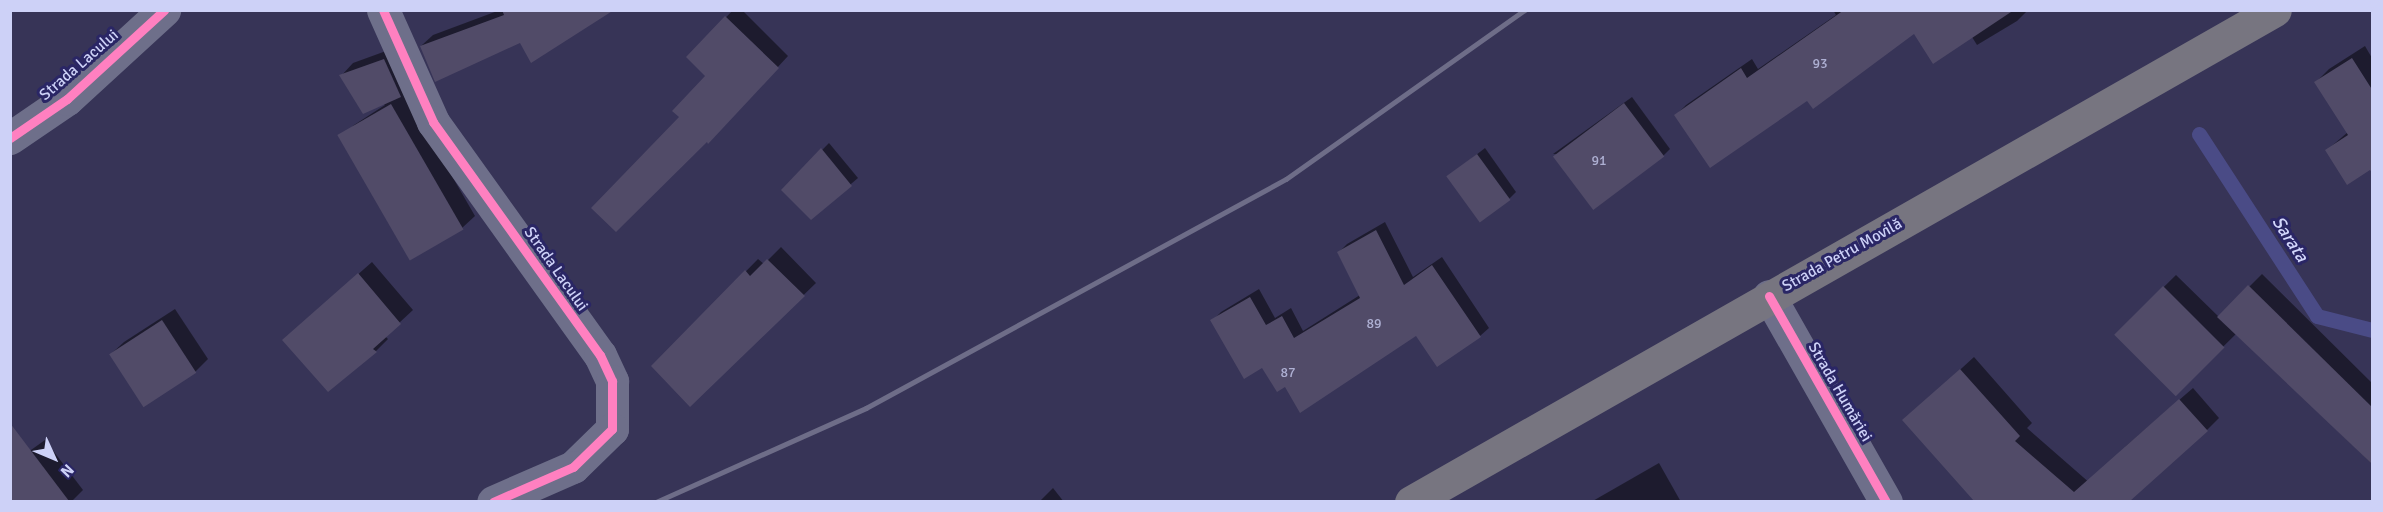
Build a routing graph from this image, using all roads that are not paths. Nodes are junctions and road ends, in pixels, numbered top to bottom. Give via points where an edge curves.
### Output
1 (164, 10) edge
2 (383, 10) edge
3 (2275, 10) edge
4 (10, 138) edge
5 (1769, 296) junction
6 (493, 501) edge
7 (1411, 501) edge
8 (1886, 501) edge

1 - 4 street, Strada Lacului via 67,99
2 - 6 street, Strada Lacului via 433,122 600,356 612,381 612,429 573,467
3 - 5 main road, Strada Petru Movilă
5 - 7 main road, Strada Petru Movilă
5 - 8 street, Strada Humăriei

